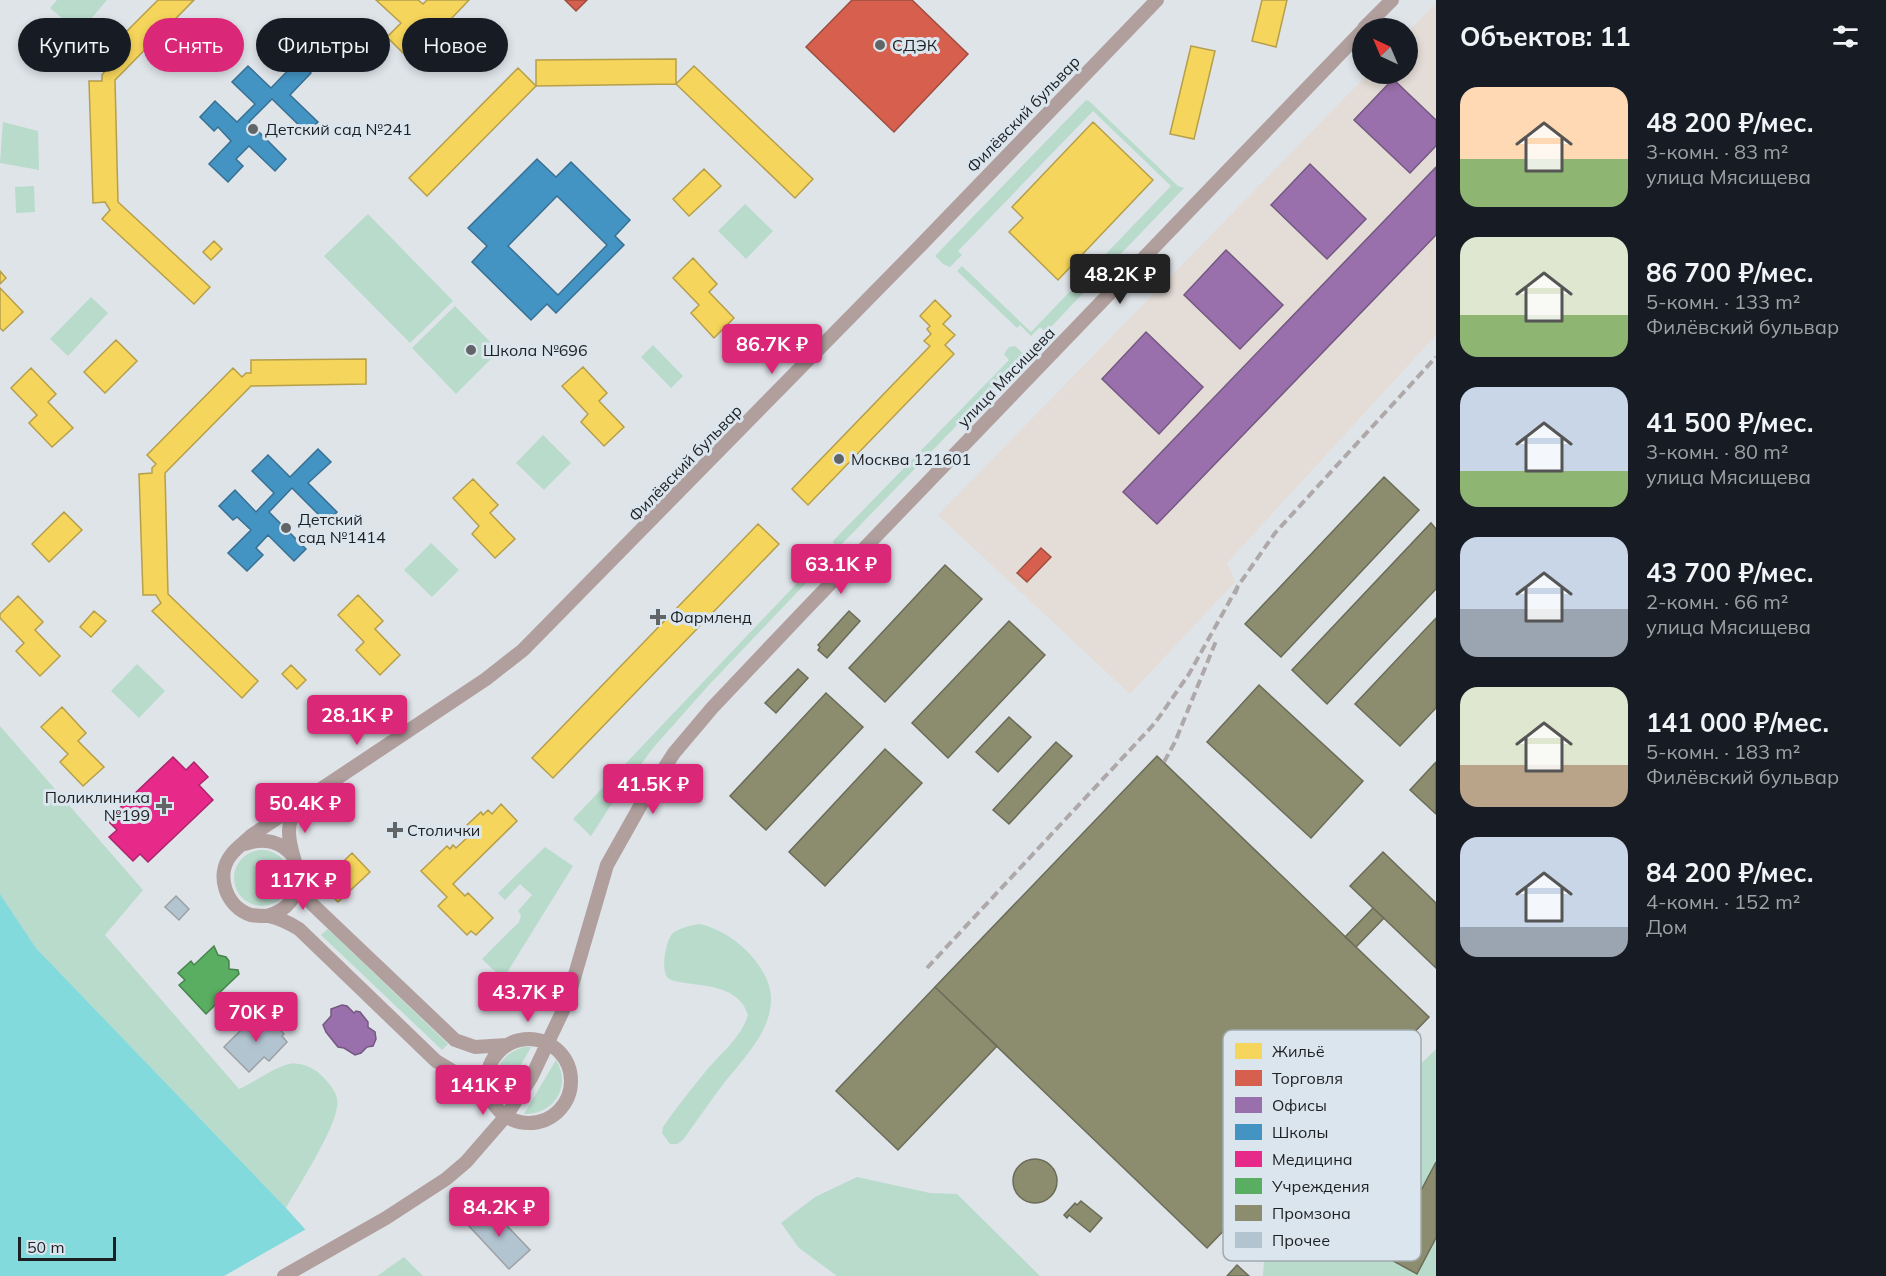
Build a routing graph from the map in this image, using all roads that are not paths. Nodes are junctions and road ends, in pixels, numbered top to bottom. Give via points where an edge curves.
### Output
1 (1157, 0) edge
2 (1392, 0) edge
3 (1375, 18) edge
4 (1352, 41) edge
5 (300, 802) junction
6 (239, 847) junction
7 (298, 868) junction
8 (267, 916) junction
9 (548, 1044) junction
10 (507, 1045) junction
11 (489, 1094) junction
12 (506, 1116) junction
13 (284, 1276) edge

1 - 5 street, Филёвский бульвар via 524,650 486,680
2 - 3 street, улица Мясищева
4 - 9 street, улица Мясищева via 804,611 674,753 608,865 573,984
5 - 6 street, Филёвский бульвар
5 - 7 street via 289,829
6 - 7 street via 257,840 276,843 291,854
6 - 8 street, Филёвский бульвар via 226,864 225,890 241,910
7 - 8 street via 295,897 278,913
7 - 10 street via 312,904 455,1040 475,1047
8 - 11 street, Филёвский бульвар via 299,928 436,1061
9 - 10 street via 523,1039
9 - 12 street, улица Мясищева
9 - 12 street via 567,1063 570,1077 565,1101 552,1115 534,1122
10 - 11 street via 490,1065
11 - 12 street
12 - 13 street, улица Мясищева via 446,1179

